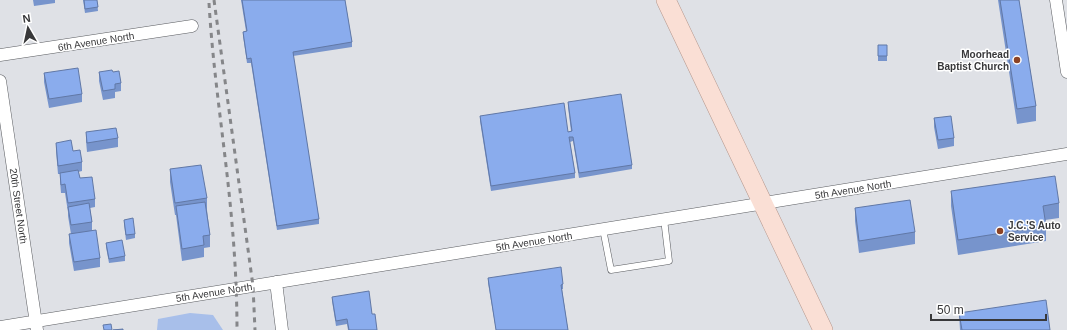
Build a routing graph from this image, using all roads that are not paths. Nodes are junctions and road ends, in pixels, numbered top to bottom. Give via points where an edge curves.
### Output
1 (666, 0) edge
2 (1056, 0) edge
3 (192, 26) dead end
4 (0, 56) edge
5 (1067, 72) edge
6 (0, 82) edge
7 (1067, 154) edge
8 (762, 204) junction
9 (664, 219) junction
10 (603, 229) junction
11 (276, 282) junction
12 (36, 326) edge
13 (0, 327) edge
14 (282, 330) edge
15 (823, 330) edge

1 - 8 main road
2 - 5 street
3 - 4 street, 6th Avenue North
6 - 12 street, 20th Street North
7 - 8 street, 5th Avenue North
8 - 9 street, 5th Avenue North
8 - 15 main road
9 - 10 street, 5th Avenue North
9 - 10 lane via 670,260 611,270
10 - 11 street, 5th Avenue North
11 - 12 street, 5th Avenue North
11 - 14 street
12 - 13 street, 5th Avenue North

